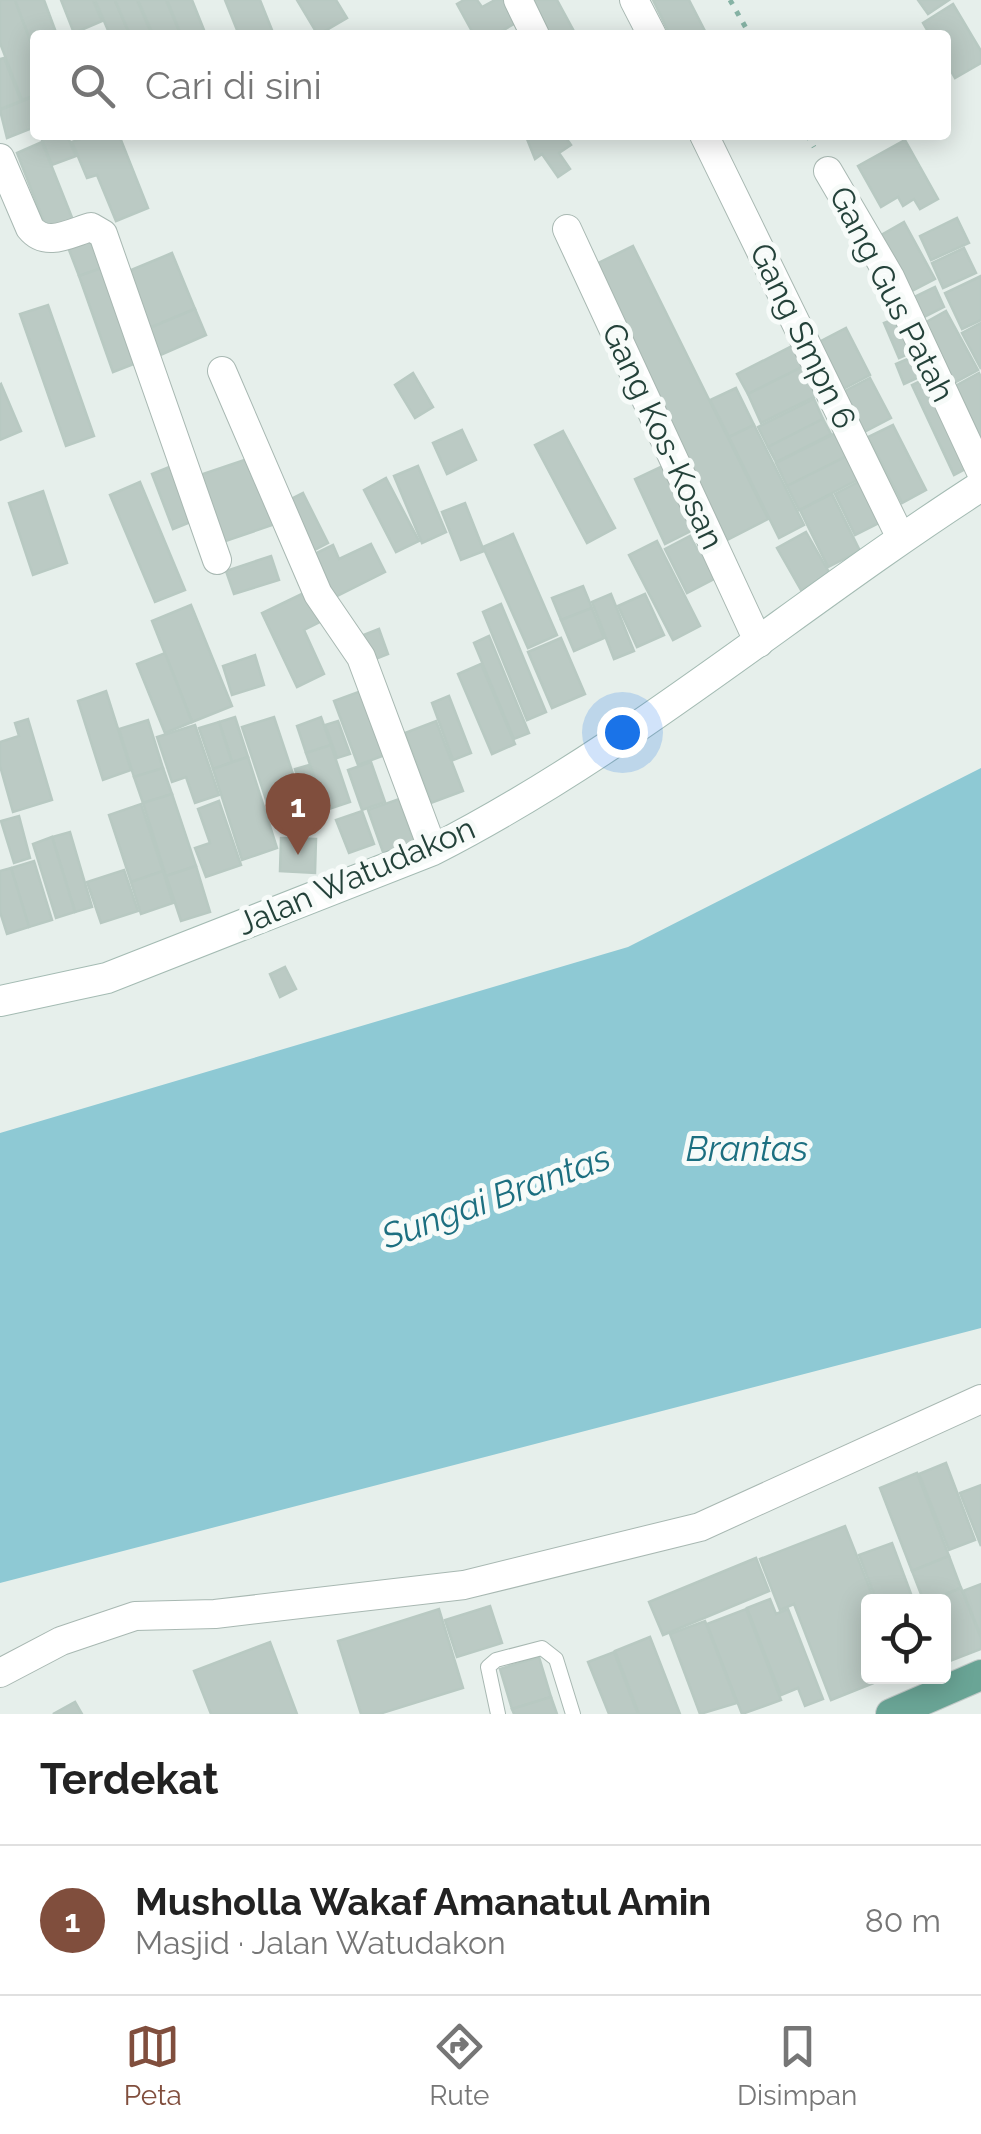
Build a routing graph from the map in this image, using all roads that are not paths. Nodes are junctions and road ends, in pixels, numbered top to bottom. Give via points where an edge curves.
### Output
1 (518, 0) edge
2 (634, 0) edge
3 (533, 30) edge
4 (649, 30) edge
5 (706, 140) edge
6 (0, 158) edge
7 (828, 171) dead end
8 (568, 228) dead end
9 (222, 372) dead end
10 (981, 472) edge
11 (981, 486) edge
12 (901, 538) junction
13 (218, 560) dead end
14 (759, 643) junction
15 (432, 850) junction
16 (0, 1001) edge
17 (981, 1400) edge
18 (0, 1673) edge
19 (981, 1675) edge
20 (498, 1714) edge
21 (572, 1714) edge
22 (891, 1714) edge

1 - 3 street
2 - 4 street
5 - 12 street, Gang Smpn 6
6 - 13 street via 37,237 91,227 103,234
7 - 10 street, Gang Gus Patah via 890,276
8 - 14 street, Gang Kos-Kosan
9 - 15 street via 318,594 362,657
11 - 12 main road, Jalan Watudakon
12 - 14 main road, Jalan Watudakon
14 - 15 main road, Jalan Watudakon via 583,764
15 - 16 main road, Jalan Watudakon via 107,978
17 - 18 street via 700,1527 464,1584 215,1614 135,1616 60,1641
19 - 22 main road
20 - 21 lane via 488,1668 542,1648 556,1659

